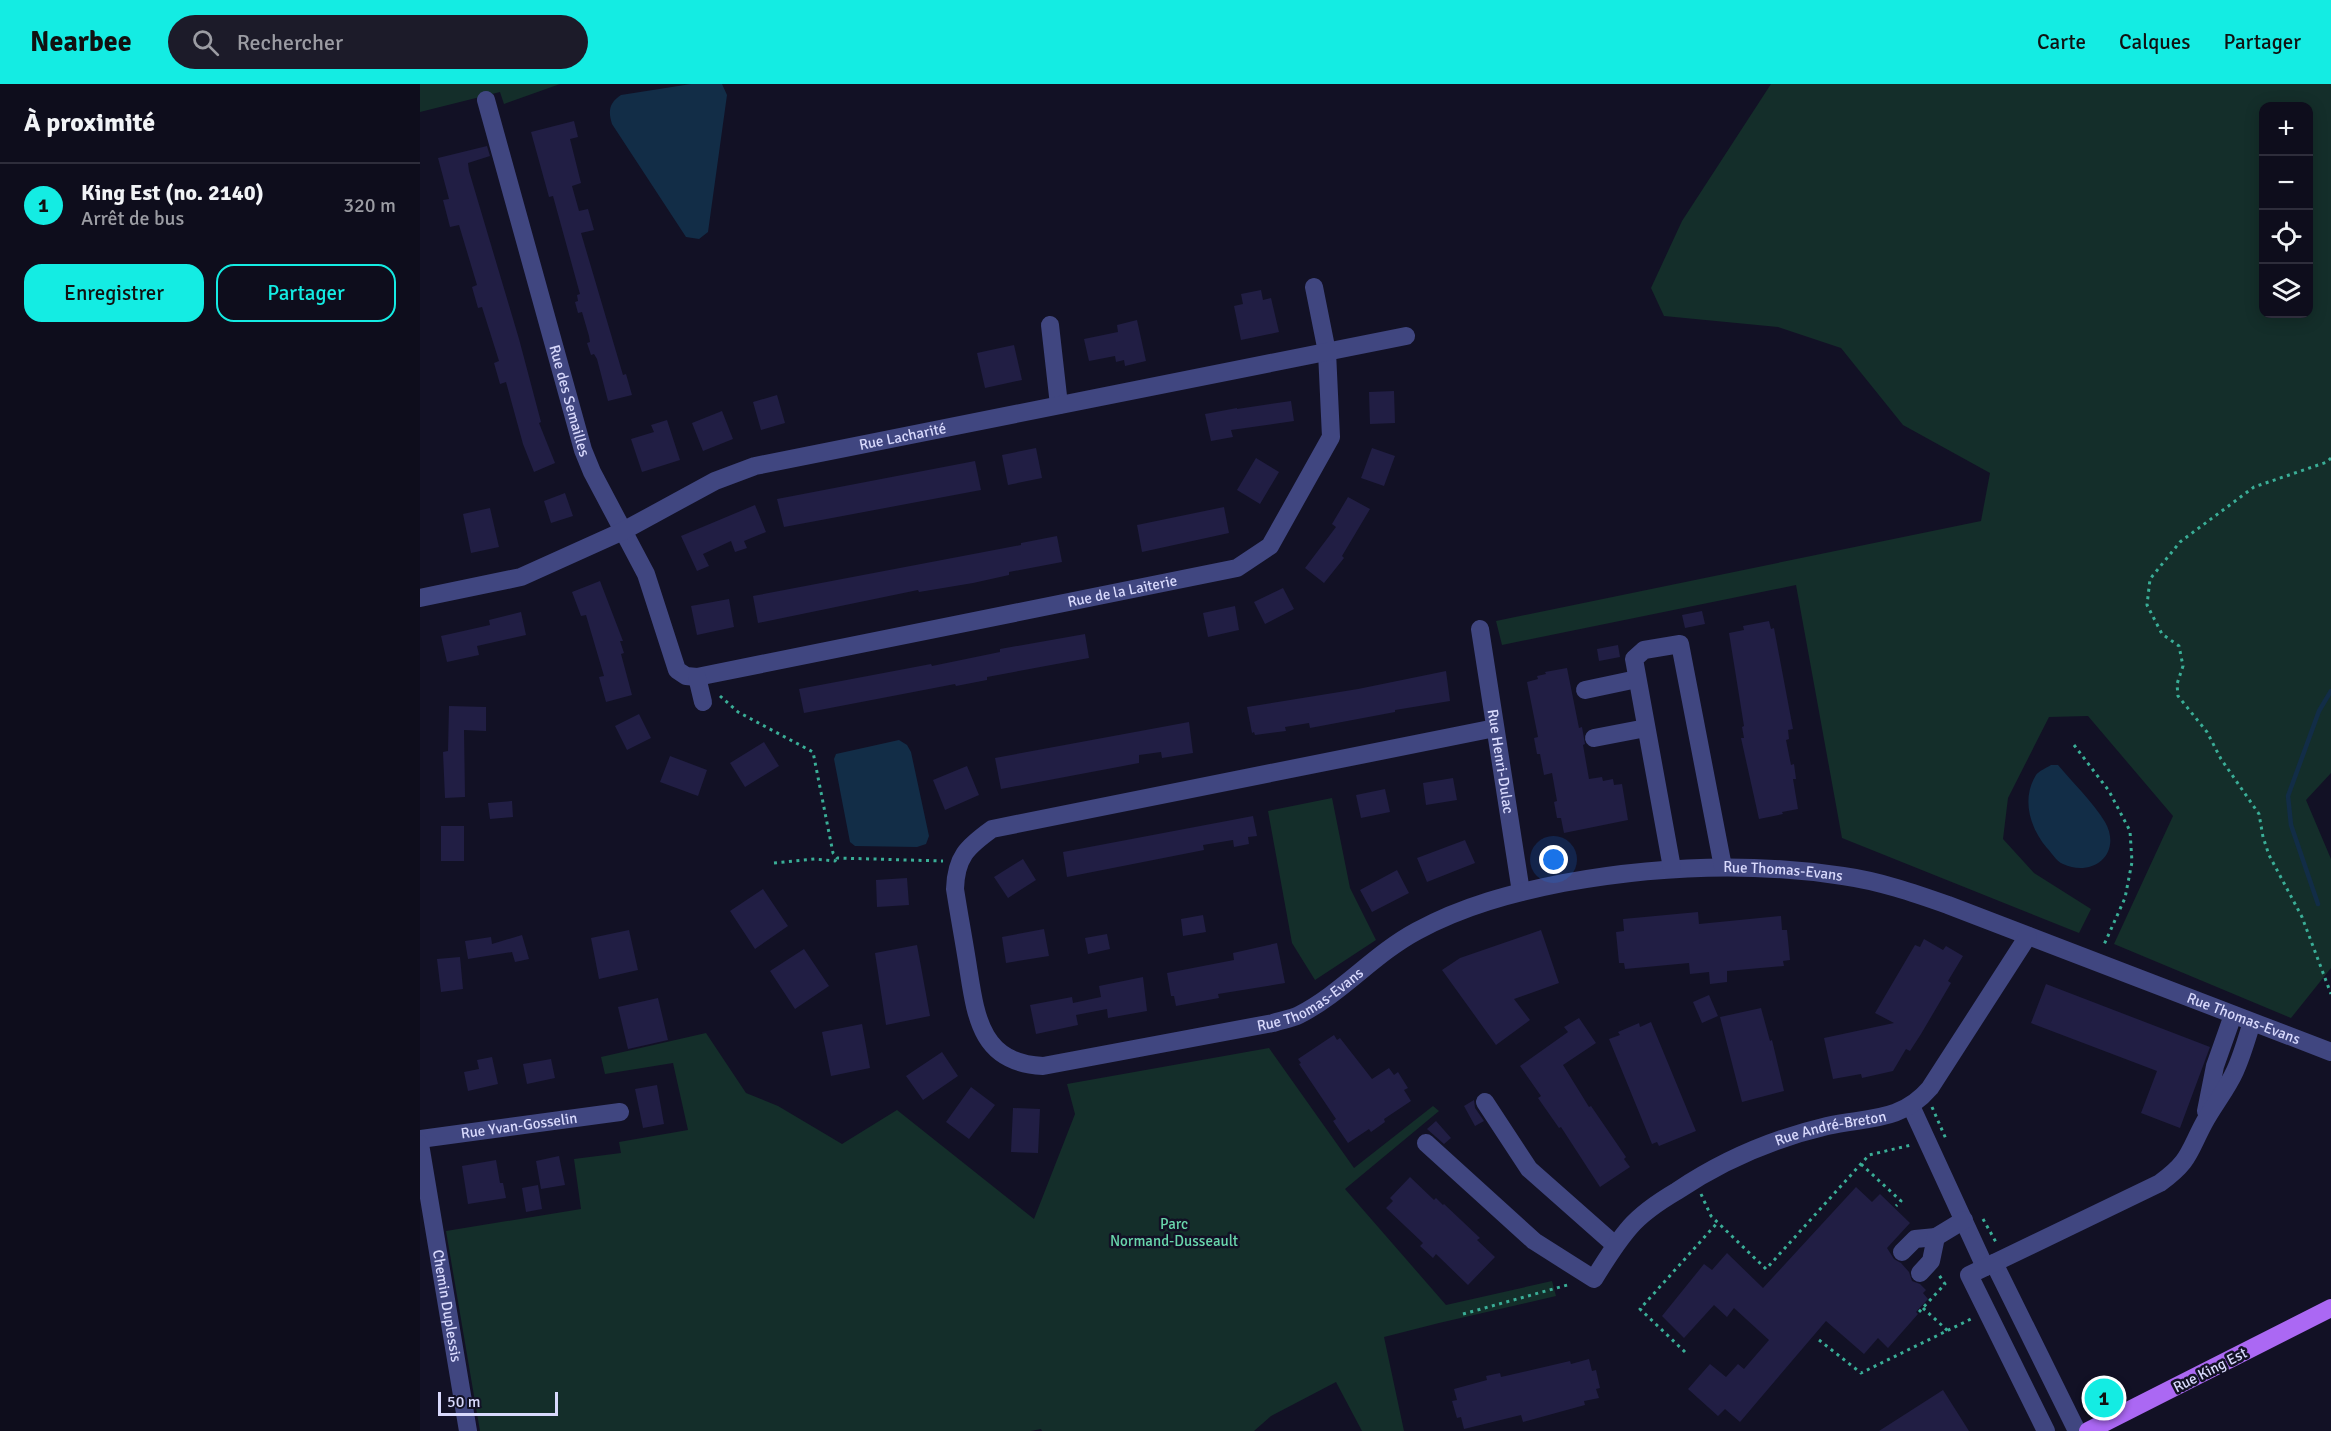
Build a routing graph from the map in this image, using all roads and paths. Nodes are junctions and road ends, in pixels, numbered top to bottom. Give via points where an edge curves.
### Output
1 (486, 100) dead end
2 (1314, 287) dead end
3 (1050, 325) dead end
4 (1406, 336) dead end
5 (1327, 352) junction
6 (1059, 405) junction
7 (2331, 458) edge
8 (623, 531) junction
9 (420, 598) edge
10 (1480, 629) dead end
11 (697, 677) junction
12 (1637, 679) junction
13 (1585, 690) dead end
14 (703, 702) dead end
15 (1495, 728) junction
16 (1646, 728) junction
17 (1594, 738) dead end
18 (2074, 746) dead end
19 (837, 858) junction
20 (959, 861) junction
21 (774, 863) dead end
22 (1723, 867) junction
23 (1672, 868) junction
24 (1521, 892) junction
25 (2028, 936) junction
26 (2096, 963) junction
27 (2331, 994) edge
28 (2233, 1015) junction
29 (2252, 1022) junction
30 (2331, 1052) edge
31 (1485, 1102) dead end
32 (1911, 1106) junction
33 (620, 1112) dead end
34 (2203, 1125) junction
35 (1943, 1130) dead end
36 (1926, 1138) junction
37 (420, 1139) edge
38 (1426, 1143) dead end
39 (420, 1144) edge
40 (1861, 1164) junction
41 (1694, 1179) junction
42 (1896, 1206) dead end
43 (1964, 1220) junction
44 (1718, 1222) junction
45 (1936, 1237) junction
46 (2006, 1242) dead end
47 (1615, 1245) junction
48 (1902, 1252) dead end
49 (1982, 1265) junction
50 (1925, 1267) joint
51 (1594, 1279) junction
52 (2331, 1308) edge
53 (1966, 1309) dead end
54 (1463, 1314) dead end
55 (2024, 1324) junction
56 (1948, 1331) junction
57 (1999, 1336) junction
58 (1819, 1340) dead end
59 (1685, 1352) dead end
60 (468, 1431) edge
61 (2046, 1431) edge
62 (2077, 1431) edge
63 (2088, 1431) edge

1 - 8 street, Rue des Semailles via 583,450
2 - 5 street, Rue de la Laiterie
3 - 6 street
4 - 5 street, Rue Lacharité
5 - 6 street, Rue Lacharité
5 - 11 street, Rue de la Laiterie via 1331,437 1270,546 1237,568
6 - 8 street, Rue Lacharité via 755,466 715,481
7 - 27 path via 2254,487 2203,523 2180,542 2150,579 2147,605 2162,634 2179,646 2183,666 2178,696 2207,732 2259,814 2270,855 2302,917
8 - 9 street, Rue Lacharité via 521,577
8 - 11 street, Rue des Semailles via 654,594 677,670
10 - 15 street, Rue Henri-Dulac
11 - 14 street
11 - 19 path via 738,712 813,752
12 - 13 street
12 - 16 street
12 - 22 street via 1634,660 1644,651 1680,644
15 - 20 street via 1012,824 992,829 974,842
15 - 24 street, Rue Henri-Dulac
16 - 17 street
16 - 23 street
18 - 26 path via 2109,791 2130,831 2132,862 2125,898
19 - 20 path
19 - 21 path
20 - 24 street, Rue Thomas-Evans via 955,889 975,1010 992,1045 1023,1065 1043,1065 1297,1016 1417,931 1453,914
22 - 23 street, Rue Thomas-Evans
22 - 25 street, Rue Thomas-Evans via 1846,876 1929,898
23 - 24 street, Rue Thomas-Evans via 1611,874
25 - 26 street, Rue Thomas-Evans
25 - 32 street, Rue André-Breton via 1930,1088
26 - 28 street, Rue Thomas-Evans
28 - 29 street, Rue Thomas-Evans
28 - 34 street via 2215,1066
29 - 30 street, Rue Thomas-Evans
29 - 34 street via 2235,1071
31 - 47 street via 1529,1169
32 - 36 street
32 - 41 street, Rue André-Breton via 1885,1116 1787,1136
33 - 37 street, Rue Yvan-Gosselin
34 - 49 street via 2185,1162 2160,1183
35 - 36 path
36 - 40 path via 1869,1155
36 - 43 street
38 - 51 street via 1534,1241
39 - 60 street, Chemin Duplessis
40 - 42 path via 1901,1201
40 - 44 path via 1766,1269
41 - 44 path via 1711,1216
41 - 47 street, Rue André-Breton via 1650,1208
43 - 45 street
43 - 49 street
44 - 59 path via 1640,1310
45 - 48 street via 1915,1239
45 - 50 street
46 - 49 path
47 - 51 street, Rue André-Breton
49 - 55 street
49 - 57 street
50 - 56 path via 1945,1284 1921,1310
51 - 54 path
52 - 63 main road, Rue King Est
53 - 56 path via 1971,1319
55 - 57 street
55 - 62 street
56 - 58 path via 1861,1373
57 - 61 street

